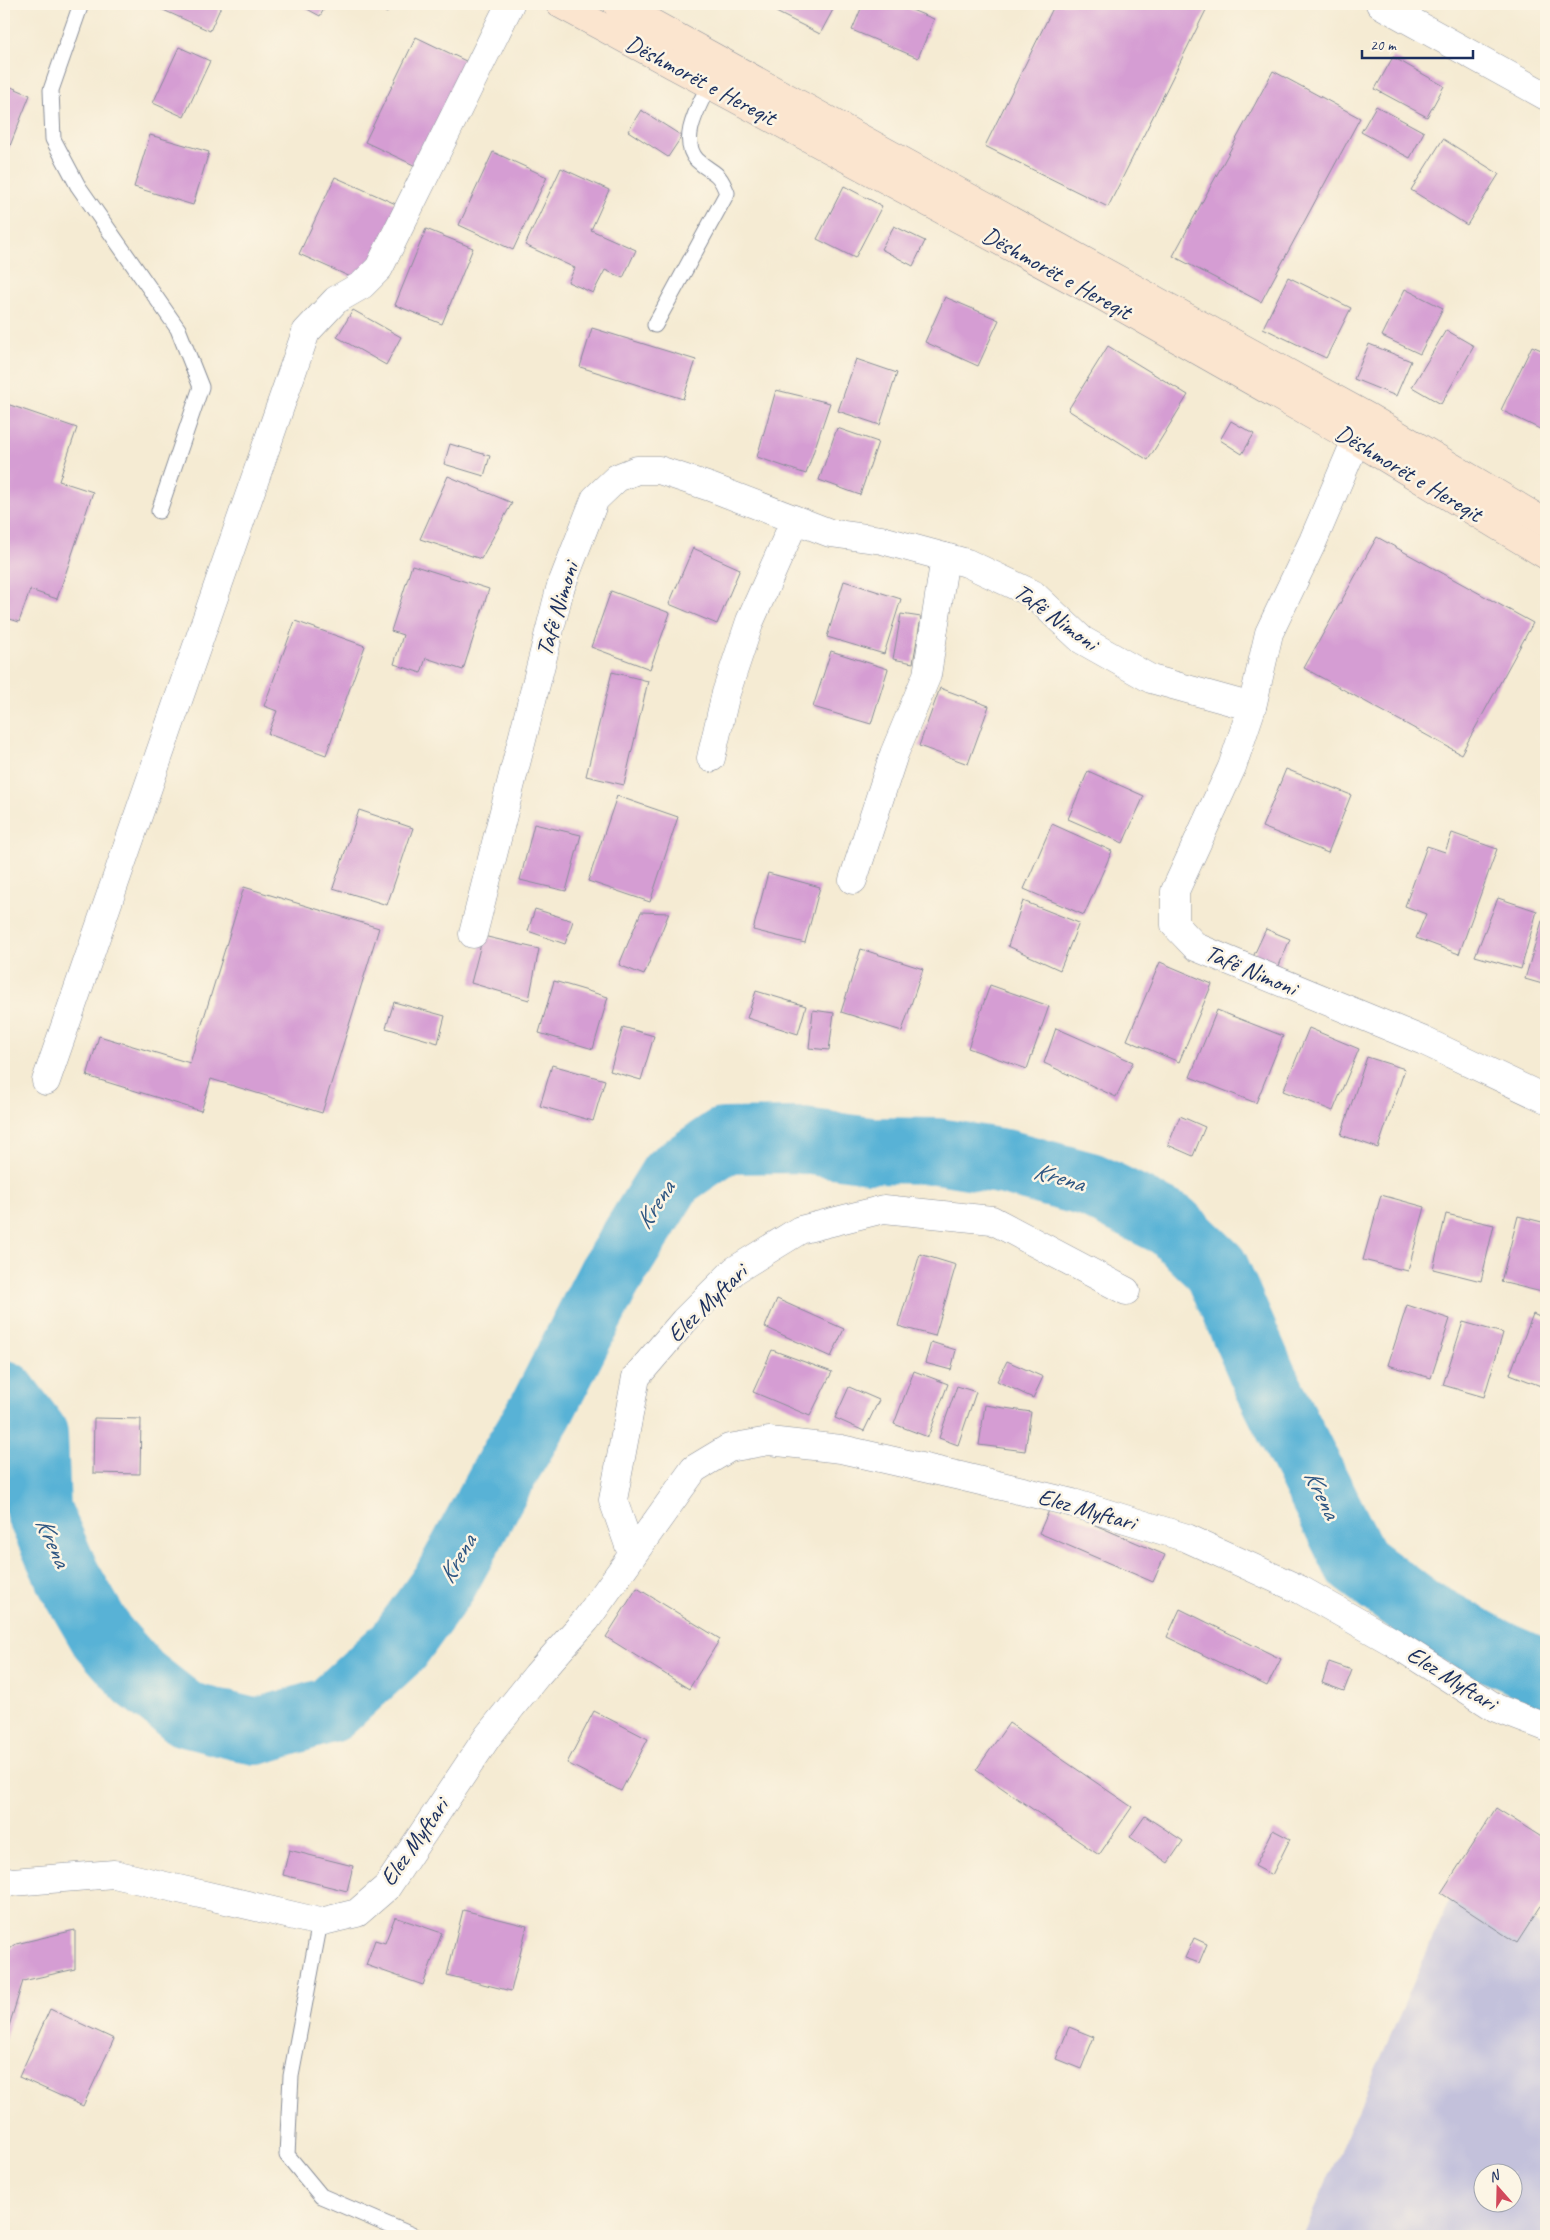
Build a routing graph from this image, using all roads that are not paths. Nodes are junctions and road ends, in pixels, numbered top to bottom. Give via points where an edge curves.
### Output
1 (81, 4) edge
2 (510, 4) edge
3 (560, 4) edge
4 (617, 4) edge
5 (1380, 4) edge
6 (709, 84) junction
7 (1546, 96) edge
8 (655, 325) dead end
9 (1356, 440) junction
10 (160, 510) dead end
11 (795, 520) junction
12 (1546, 523) edge
13 (1546, 555) edge
14 (945, 557) junction
15 (1252, 707) junction
16 (711, 758) dead end
17 (853, 880) dead end
18 (473, 934) dead end
19 (46, 1081) dead end
20 (1546, 1099) edge
21 (1126, 1291) dead end
22 (632, 1554) junction
23 (1546, 1727) edge
24 (4, 1880) edge
25 (320, 1922) junction
26 (414, 2236) edge

1 - 10 lane via 51,90 54,139 78,186 178,329 201,387
2 - 19 street via 379,268 362,284 336,300 306,332
3 - 6 main road, Dëshmorët e Hereqit
4 - 12 main road via 1368,417
5 - 7 street
6 - 8 lane via 692,124 689,142 696,159 722,178 727,193
6 - 9 main road, Dëshmorët e Hereqit via 1093,292
9 - 13 main road, Dëshmorët e Hereqit
9 - 15 street, Tafë Nimoni via 1269,633
11 - 14 street, Tafë Nimoni via 830,533 882,540
11 - 16 street via 750,621 726,693
11 - 18 street, Tafë Nimoni via 659,470 637,470 616,478 595,499 560,589
14 - 15 street, Tafë Nimoni via 967,563 1033,594 1082,640 1151,679
14 - 17 street via 927,675 894,754
15 - 20 street, Tafë Nimoni via 1232,767 1175,891 1175,925 1196,947 1424,1041
21 - 22 street, Elez Myftari via 992,1220 884,1209 800,1230 735,1270 684,1321 636,1377 612,1500
22 - 23 street, Elez Myftari via 694,1469 729,1448 769,1441 841,1449 1073,1503 1187,1538 1301,1590 1393,1642 1496,1708
22 - 25 street, Elez Myftari via 586,1620 488,1736 387,1887 357,1913
24 - 25 street, Elez Myftari via 114,1874
25 - 26 lane via 291,2076 287,2155 321,2196

